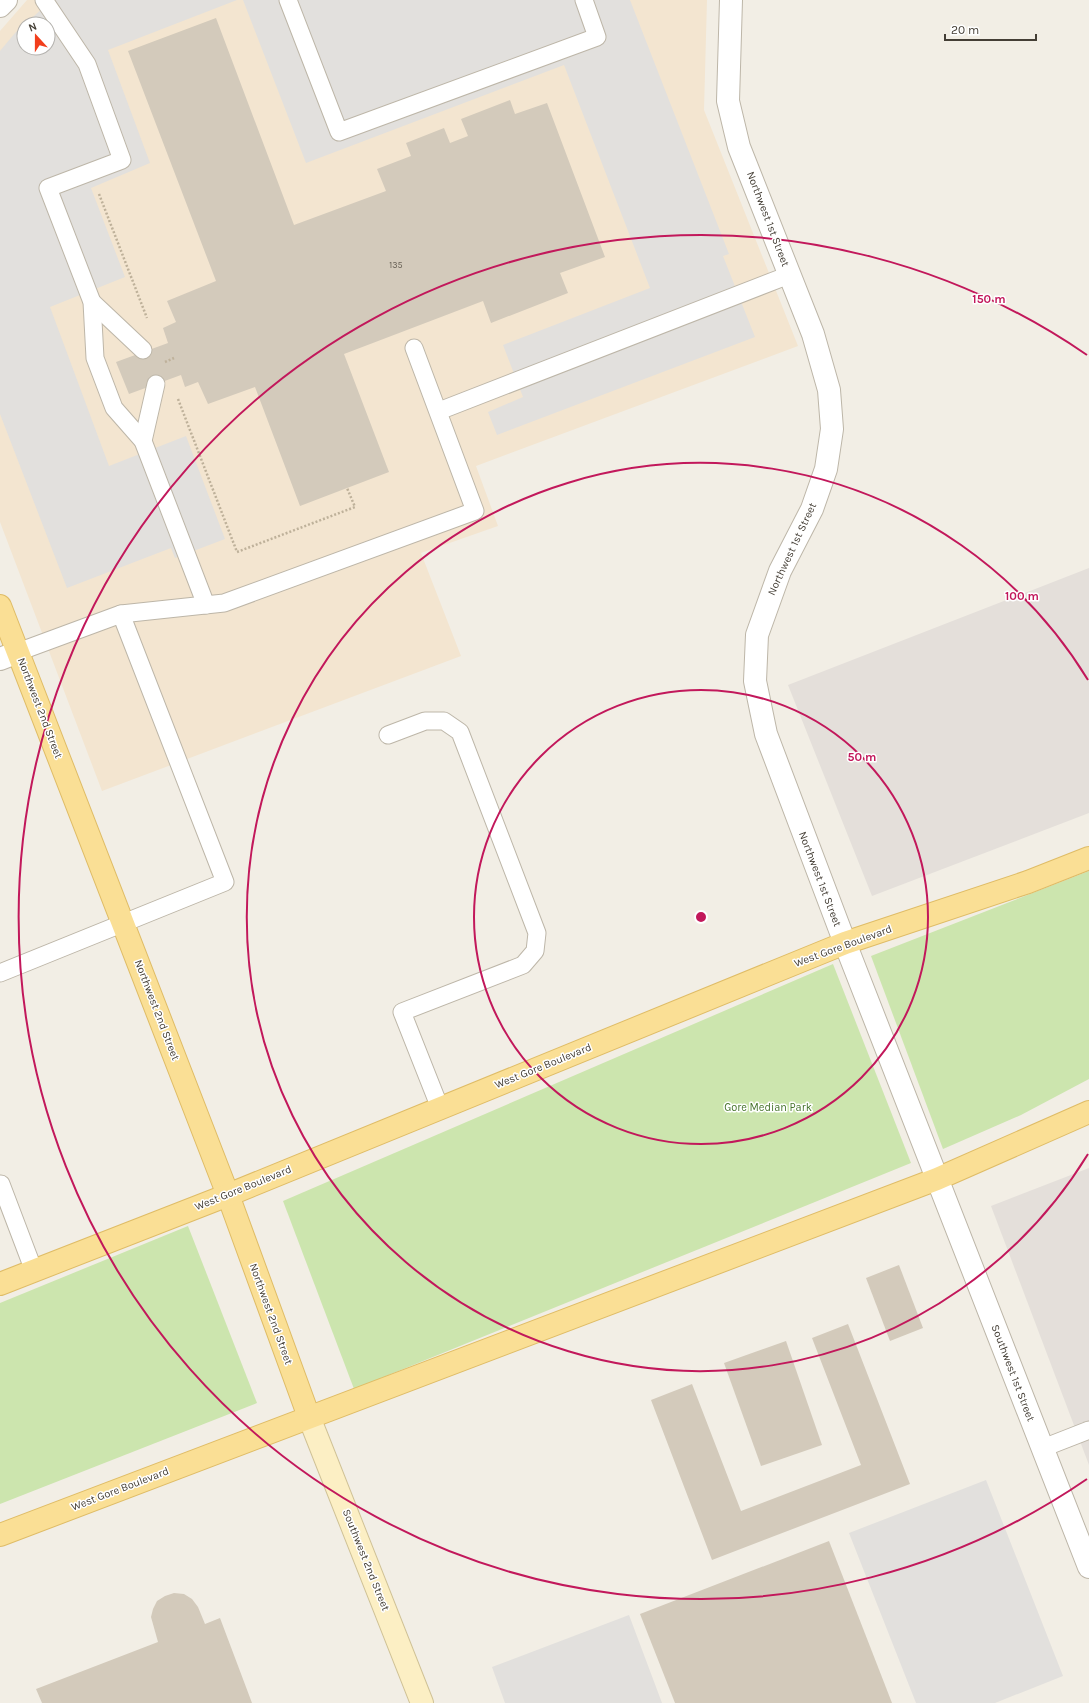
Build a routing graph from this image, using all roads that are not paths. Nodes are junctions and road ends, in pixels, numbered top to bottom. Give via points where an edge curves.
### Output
1 (6, 0) edge
2 (44, 0) edge
3 (288, 0) edge
4 (584, 0) edge
5 (731, 0) edge
6 (0, 6) edge
7 (790, 275) junction
8 (92, 302) junction
9 (414, 348) dead end
10 (142, 350) dead end
11 (156, 384) dead end
12 (439, 411) junction
13 (142, 441) junction
14 (206, 605) junction
15 (0, 606) edge
16 (121, 614) junction
17 (9, 656) edge
18 (388, 735) dead end
19 (1089, 858) edge
20 (124, 922) junction
21 (845, 943) junction
22 (0, 973) edge
23 (440, 1108) junction
24 (1089, 1112) edge
25 (937, 1179) junction
26 (0, 1185) edge
27 (228, 1194) junction
28 (34, 1271) junction
29 (0, 1284) edge
30 (309, 1417) junction
31 (1089, 1430) edge
32 (1043, 1448) junction
33 (0, 1535) edge
34 (1089, 1567) edge
35 (422, 1703) edge

1 - 6 street
2 - 8 lane via 87,64 122,160 48,188
3 - 4 lane via 339,132 597,37
5 - 7 street, Northwest 1st Street via 728,101 739,147
7 - 12 lane
7 - 21 street, Northwest 1st Street via 813,334 829,390 832,429 826,469 812,509 780,571 757,635 756,680 766,734
8 - 10 lane
8 - 13 lane via 95,358 114,408
9 - 12 lane
11 - 13 lane
12 - 14 lane via 475,511 224,603
13 - 14 lane
14 - 16 lane
15 - 17 main road, Northwest 2nd Street
16 - 17 lane
16 - 20 lane via 225,882
17 - 20 main road, Northwest 2nd Street
18 - 23 lane via 425,721 444,721 460,732 537,933 535,952 523,964 402,1012
19 - 21 main road, West Gore Boulevard via 1028,882
20 - 22 lane
20 - 27 main road, Northwest 2nd Street
21 - 23 main road, West Gore Boulevard
21 - 25 street, Northwest 1st Street
23 - 27 main road, West Gore Boulevard
24 - 25 main road, West Gore Boulevard
25 - 30 main road, West Gore Boulevard
25 - 32 street, Southwest 1st Street
26 - 28 lane
27 - 28 main road, West Gore Boulevard
27 - 30 main road, Northwest 2nd Street
28 - 29 main road, West Gore Boulevard
30 - 33 main road, West Gore Boulevard
30 - 35 main road, Southwest 2nd Street
31 - 32 lane
32 - 34 street, Southwest 1st Street

